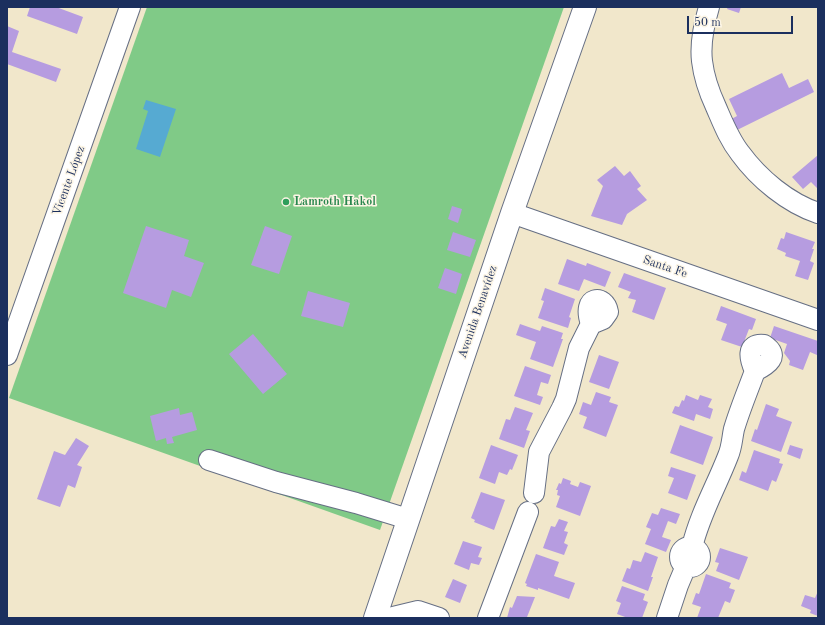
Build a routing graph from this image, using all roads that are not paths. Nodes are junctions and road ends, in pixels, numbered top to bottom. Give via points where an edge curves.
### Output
1 (130, 7) edge
2 (585, 7) edge
3 (709, 7) edge
4 (512, 213) junction
5 (818, 214) edge
6 (818, 320) edge
7 (591, 324) dead end
8 (7, 355) edge
9 (756, 371) dead end
10 (209, 460) dead end
11 (408, 519) junction
12 (375, 618) edge
13 (389, 618) edge
14 (439, 618) edge
15 (488, 618) edge
16 (667, 618) edge

1 - 8 street, Vicente López
2 - 4 main road, Avenida Benavídez
3 - 5 street via 702,60 706,84 729,137 767,182 801,206
4 - 6 street, Santa Fe
4 - 11 main road, Avenida Benavídez
7 - 15 street via 579,348 562,408 539,452 534,493 539,496 541,506 534,512 528,512
9 - 16 street via 738,417 729,454 701,515 692,547 699,553 699,560 695,565 686,566
10 - 11 street via 276,482
11 - 12 main road, Avenida Benavídez
13 - 14 street via 418,611

